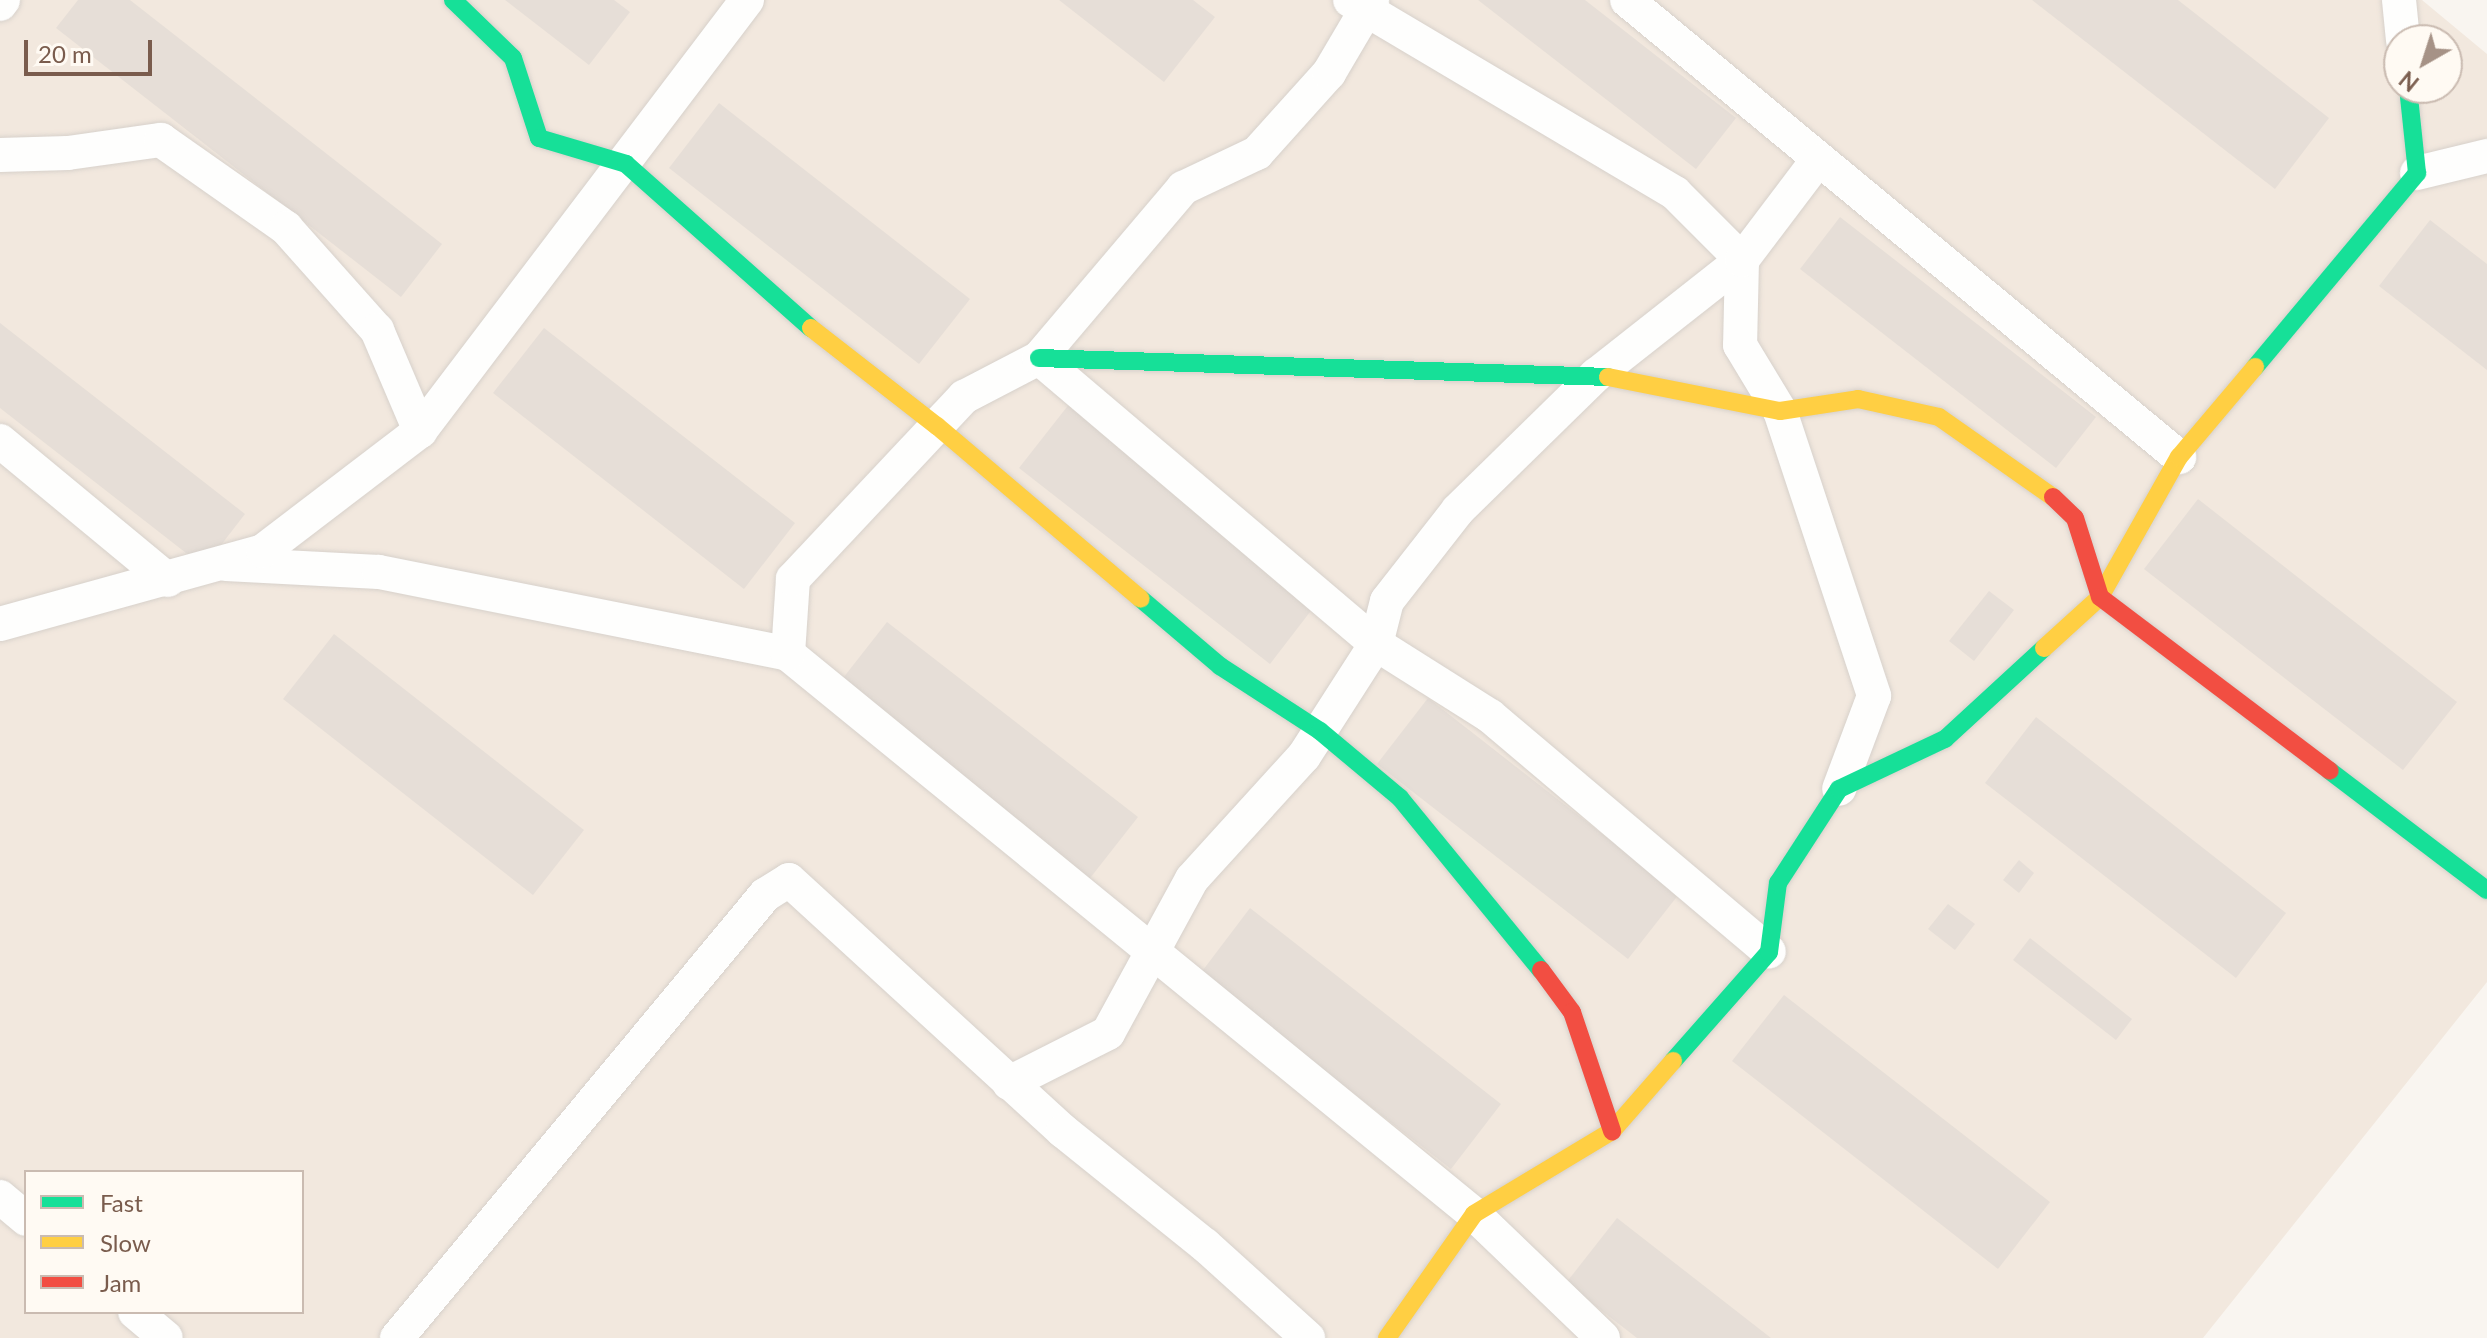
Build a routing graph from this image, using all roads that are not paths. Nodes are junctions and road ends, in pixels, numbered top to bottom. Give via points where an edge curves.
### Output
1 (453, 0) edge
2 (747, 0) edge
3 (1627, 0) edge
4 (2399, 0) edge
5 (1362, 4) edge
6 (2401, 24) edge
7 (2410, 104) edge
8 (0, 155) edge
9 (2487, 156) edge
10 (1817, 161) junction
11 (626, 164) junction
12 (2417, 173) junction
13 (1742, 260) junction
14 (1039, 358) junction
15 (1596, 375) junction
16 (1780, 411) junction
17 (937, 426) junction
18 (420, 431) junction
19 (0, 441) edge
20 (2179, 457) junction
21 (226, 564) junction
22 (168, 580) junction
23 (2100, 597) junction
24 (0, 624) edge
25 (1376, 644) junction
26 (788, 654) junction
27 (1320, 731) junction
28 (1839, 789) junction
29 (2487, 890) edge
30 (1769, 952) junction
31 (1155, 954) junction
32 (1009, 1083) junction
33 (1612, 1131) junction
34 (0, 1197) edge
35 (1474, 1214) junction
36 (24, 1217) edge
37 (137, 1314) edge
38 (166, 1338) edge
39 (397, 1338) edge
40 (1308, 1338) edge
41 (1387, 1338) edge
42 (1603, 1338) edge

1 - 11 street via 513,58 539,138
2 - 11 street
3 - 10 street
4 - 6 street
5 - 13 street via 1675,193
5 - 14 street via 1329,73 1257,153 1183,188
7 - 12 street
8 - 18 street via 68,153 161,140 286,228 377,330
9 - 12 street
10 - 13 street
10 - 20 street
11 - 17 street via 838,352
11 - 18 street
12 - 20 street
13 - 15 street
13 - 16 street via 1740,345
14 - 15 street
14 - 17 street via 964,397
14 - 25 street
15 - 16 street
15 - 25 street via 1458,510 1387,601
16 - 23 street via 1858,399 1939,417 2036,481 2075,518
16 - 28 street via 1874,696
17 - 26 street via 793,579
17 - 27 street via 1220,666
18 - 21 street via 263,551
19 - 22 street
20 - 23 street
21 - 22 street
21 - 26 street via 379,572
22 - 24 street
23 - 28 street via 1945,739
23 - 29 street
25 - 27 street
25 - 30 street via 1490,716
26 - 31 street
27 - 31 street via 1304,756 1192,879
27 - 33 street via 1400,798 1502,917 1572,1012
28 - 30 street via 1778,883
30 - 33 street
31 - 32 street via 1108,1033
31 - 35 street
32 - 39 street via 789,880 765,895
32 - 40 street
33 - 35 street
34 - 36 street
35 - 41 street
35 - 42 street
37 - 38 street

